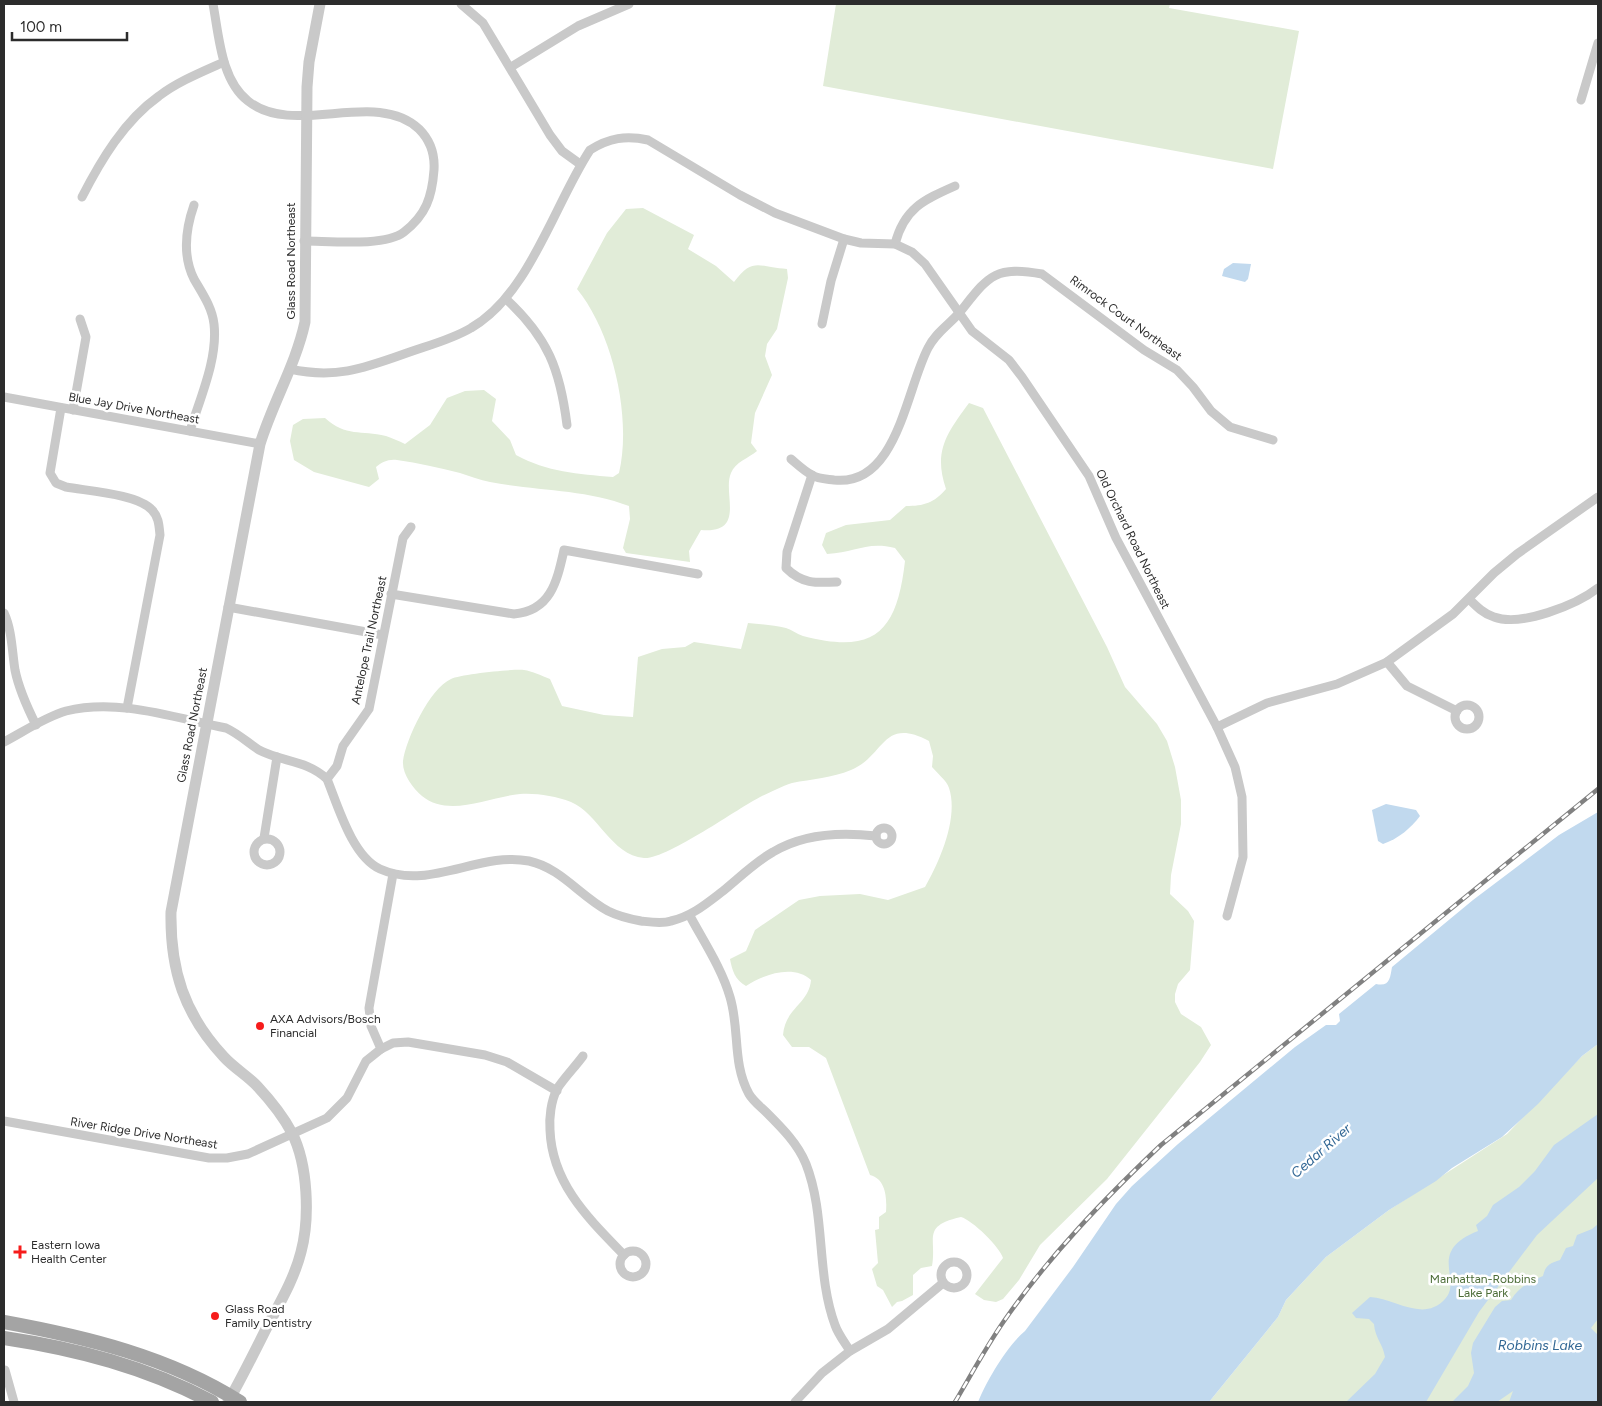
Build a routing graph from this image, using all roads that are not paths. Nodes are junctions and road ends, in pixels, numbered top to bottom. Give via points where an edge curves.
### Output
1 (214, 4) edge
2 (320, 4) edge
3 (461, 4) edge
4 (629, 4) edge
5 (1598, 43) edge
6 (224, 62) junction
7 (511, 67) junction
8 (1581, 100) dead end
9 (307, 115) junction
10 (580, 164) junction
11 (955, 186) dead end
12 (82, 197) dead end
13 (194, 205) dead end
14 (844, 240) junction
15 (304, 241) junction
16 (895, 244) junction
17 (506, 298) junction
18 (958, 313) junction
19 (80, 319) dead end
20 (822, 324) dead end
21 (290, 370) junction
22 (4, 397) edge
23 (61, 408) junction
24 (73, 410) junction
25 (567, 425) dead end
26 (190, 431) junction
27 (1273, 440) dead end
28 (260, 444) junction
29 (791, 459) dead end
30 (812, 475) junction
31 (1598, 498) edge
32 (411, 527) dead end
33 (698, 574) dead end
34 (838, 582) dead end
35 (1598, 588) edge
36 (391, 594) junction
37 (1469, 599) junction
38 (228, 607) junction
39 (4, 613) edge
40 (383, 635) junction
41 (1387, 662) junction
42 (127, 708) junction
43 (1457, 711) dead end
44 (206, 724) junction
45 (36, 725) junction
46 (1217, 727) junction
47 (4, 742) edge
48 (277, 757) junction
49 (326, 779) junction
50 (876, 836) dead end
51 (264, 838) dead end
52 (393, 874) junction
53 (690, 916) junction
54 (1227, 916) dead end
55 (381, 1049) junction
56 (583, 1056) dead end
57 (556, 1091) junction
58 (4, 1121) edge
59 (293, 1135) junction
60 (624, 1255) dead end
61 (943, 1283) dead end
62 (4, 1322) edge
63 (4, 1338) edge
64 (850, 1351) junction
65 (5, 1370) edge
66 (233, 1400) edge
67 (14, 1402) edge
68 (212, 1402) edge
69 (795, 1402) edge

1 - 6 street
2 - 9 street, Glass Road Northeast via 309,62
3 - 7 street via 483,23
4 - 7 street via 578,26
5 - 8 street
6 - 9 street via 237,91 249,102 262,110
6 - 12 street via 158,96 134,119 98,165
7 - 10 street via 550,135 562,151
9 - 15 street, Glass Road Northeast
9 - 15 street via 390,114 410,120 426,137 434,162 425,212 398,237
10 - 14 street, Old Orchard Road Northeast via 590,150 604,141 634,137 648,140 775,213
10 - 17 street, Old Orchard Road Northeast
11 - 16 street via 908,214 899,228
13 - 26 street via 186,227 186,253 193,276 208,303 214,323 214,344
14 - 16 street, Old Orchard Road Northeast
14 - 20 street via 830,281
15 - 21 street, Glass Road Northeast via 305,322
16 - 18 street, Old Orchard Road Northeast via 912,252 925,264
17 - 21 street, Old Orchard Road Northeast via 471,328 364,369 340,374
17 - 25 street via 528,319 544,341 563,394
18 - 27 street, Rimrock Court Northeast via 986,280 1006,272 1042,274 1144,350 1177,370 1211,411 1230,427
18 - 30 street, Rimrock Court Northeast via 938,331 927,349 887,454 857,479 841,481
18 - 46 street, Old Orchard Road Northeast via 972,331 1018,371 1089,476 1116,538
19 - 24 street via 86,336
21 - 28 street, Glass Road Northeast
22 - 23 street, Blue Jay Drive Northeast
23 - 24 street, Blue Jay Drive Northeast
23 - 42 street via 50,473 56,483 138,500 152,509 158,519 160,535
24 - 26 street, Blue Jay Drive Northeast
26 - 28 street, Blue Jay Drive Northeast
28 - 38 street, Glass Road Northeast
29 - 30 street
30 - 34 street via 787,552 786,568 796,578 817,583
31 - 37 street via 1517,554
32 - 36 street, Antelope Trail Northeast via 403,538
33 - 36 street via 564,550 556,582 536,608 527,613 514,614
35 - 37 street via 1572,602 1526,619 1495,618
36 - 40 street, Antelope Trail Northeast
37 - 41 street
38 - 40 street
38 - 44 street, Glass Road Northeast
39 - 45 street via 24,701
40 - 49 street, Antelope Trail Northeast via 369,709 343,746 337,766
41 - 43 street via 1407,686
41 - 46 street via 1337,684 1267,703
42 - 44 street
42 - 45 street via 88,707 64,712
44 - 48 street via 226,728
44 - 59 street, Glass Road Northeast via 171,912 172,958 179,987 198,1024 225,1058 269,1099
45 - 47 street
46 - 54 street, Old Orchard Road Northeast via 1235,767 1244,827 1243,857
48 - 49 street via 310,766
48 - 51 street
49 - 52 street via 354,842 378,868
50 - 53 street via 834,834 791,843 773,852
52 - 53 street via 430,874 506,860 528,861 548,867 608,911 628,918 669,922
52 - 55 street via 369,1008 371,1026
53 - 64 street via 724,979 735,1021 739,1070 750,1095 780,1126 806,1163 813,1188 828,1296 835,1325
55 - 57 street, River Ridge Drive Northeast via 408,1042 484,1055 507,1062
55 - 59 street, River Ridge Drive Northeast via 366,1061 347,1098 328,1118
56 - 57 street
57 - 60 street via 549,1118 550,1147 560,1176 577,1205
58 - 59 street, River Ridge Drive Northeast via 209,1158 248,1154
59 - 66 street, Glass Road Northeast via 306,1199 301,1252 294,1275
61 - 64 street via 888,1329
62 - 66 main road via 90,1339 132,1352 170,1366
63 - 68 main road via 81,1352 129,1366 163,1378
64 - 69 street via 822,1373
65 - 67 street

